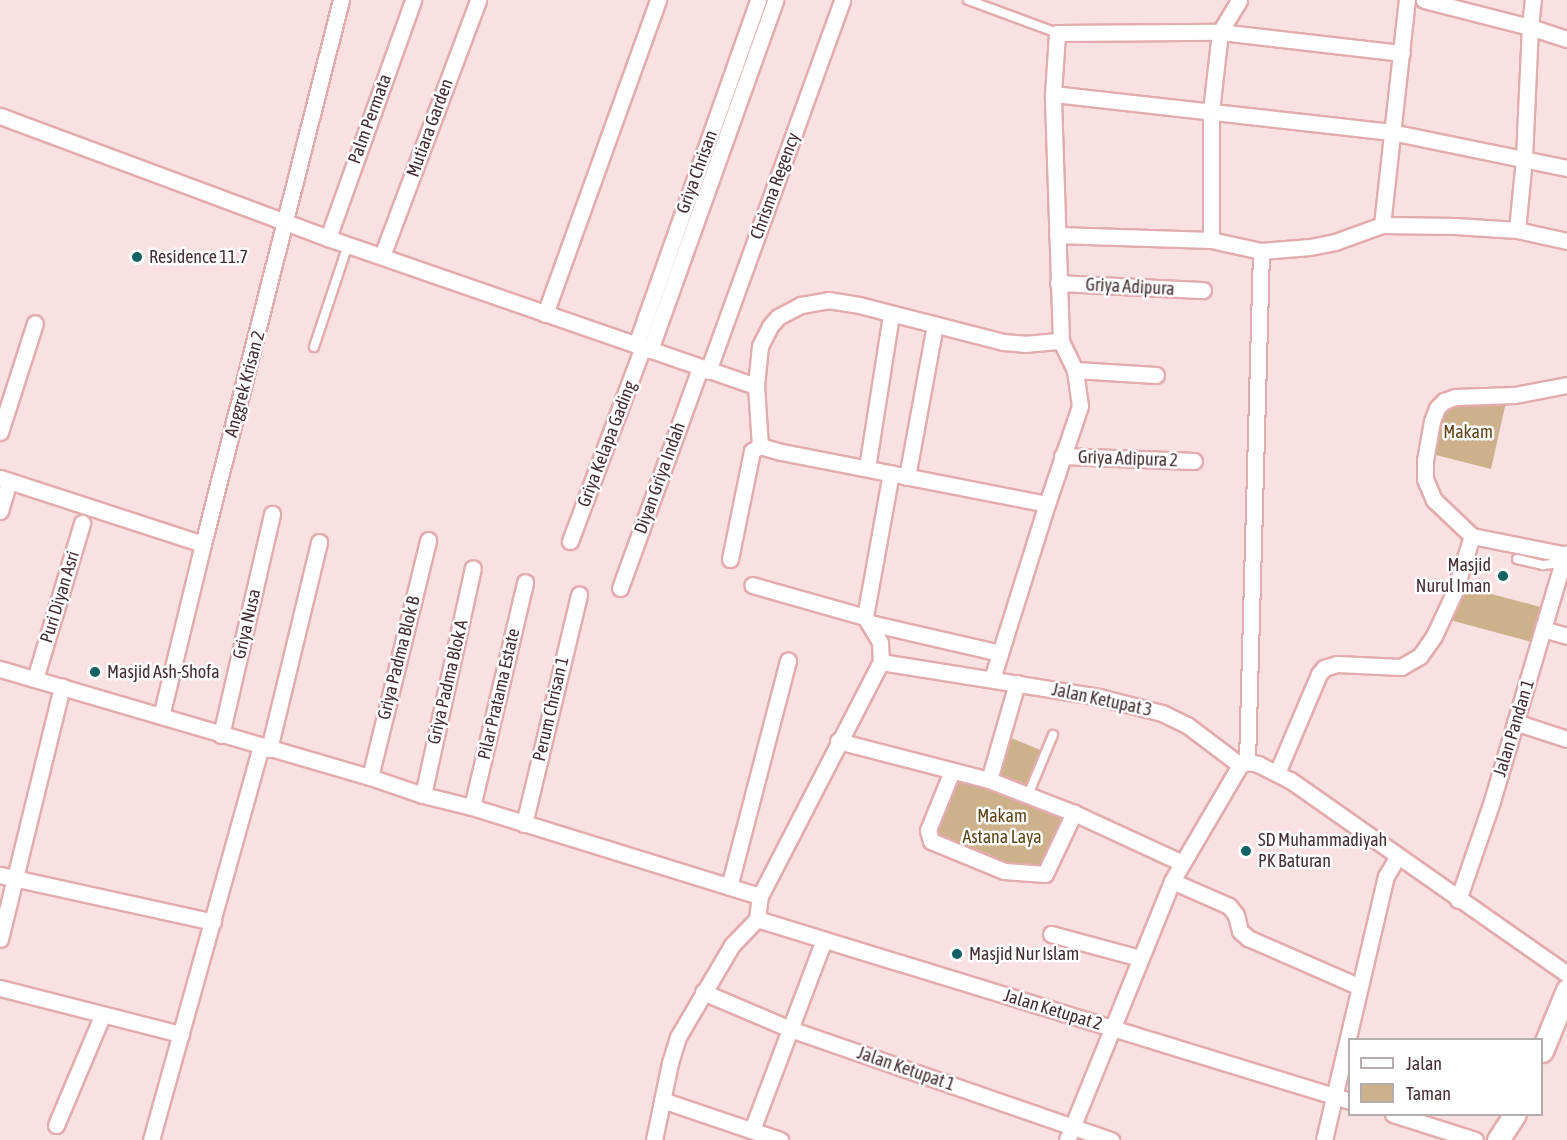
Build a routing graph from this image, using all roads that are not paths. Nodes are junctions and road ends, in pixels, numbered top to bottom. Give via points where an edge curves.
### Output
1 (341, 0) edge
2 (413, 0) edge
3 (478, 0) edge
4 (658, 0) edge
5 (758, 0) edge
6 (775, 0) edge
7 (842, 0) edge
8 (968, 0) edge
9 (1239, 0) edge
10 (1407, 0) edge
11 (1424, 0) edge
12 (1533, 0) edge
13 (1530, 27) junction
14 (1220, 32) junction
15 (1057, 33) junction
16 (1567, 39) edge
17 (1402, 53) junction
18 (1053, 94) junction
19 (1210, 111) junction
20 (0, 116) edge
21 (1391, 132) junction
22 (1524, 158) junction
23 (1567, 168) edge
24 (286, 224) junction
25 (1382, 225) junction
26 (1517, 230) junction
27 (1057, 235) junction
28 (328, 238) junction
29 (1211, 240) junction
30 (1567, 241) edge
31 (348, 245) junction
32 (1261, 250) junction
33 (382, 256) junction
34 (1058, 283) junction
35 (1203, 290) dead end
36 (546, 314) junction
37 (891, 314) junction
38 (35, 323) dead end
39 (935, 325) junction
40 (1060, 341) junction
41 (314, 347) dead end
42 (643, 347) junction
43 (704, 370) junction
44 (1075, 370) junction
45 (1156, 375) dead end
46 (756, 386) junction
47 (1567, 386) edge
48 (0, 432) edge
49 (760, 446) junction
50 (1062, 456) junction
51 (1194, 461) dead end
52 (867, 468) junction
53 (891, 473) junction
54 (907, 477) junction
55 (3, 485) edge
56 (1047, 504) junction
57 (0, 511) edge
58 (272, 514) dead end
59 (82, 523) dead end
60 (1472, 536) junction
61 (428, 540) dead end
62 (570, 541) dead end
63 (319, 542) dead end
64 (203, 544) junction
65 (1565, 557) edge
66 (730, 559) dead end
67 (1517, 559) dead end
68 (473, 568) dead end
69 (525, 582) dead end
70 (752, 585) dead end
71 (621, 588) dead end
72 (579, 595) dead end
73 (868, 620) junction
74 (1543, 629) junction
75 (1567, 636) edge
76 (1000, 652) junction
77 (0, 660) edge
78 (788, 661) dead end
79 (881, 662) junction
80 (0, 669) edge
81 (37, 675) junction
82 (992, 679) junction
83 (1017, 683) junction
84 (62, 686) junction
85 (161, 716) junction
86 (1515, 722) junction
87 (221, 735) junction
88 (1053, 735) dead end
89 (1567, 739) edge
90 (838, 741) junction
91 (265, 748) junction
92 (1244, 764) junction
93 (952, 771) junction
94 (1277, 773) junction
95 (370, 777) junction
96 (989, 780) junction
97 (423, 795) junction
98 (1028, 795) junction
99 (472, 807) junction
100 (1074, 813) junction
101 (524, 824) junction
102 (1397, 858) junction
103 (1182, 863) junction
104 (0, 875) edge
105 (16, 880) junction
106 (1172, 881) junction
107 (729, 887) junction
108 (760, 896) junction
109 (1458, 900) junction
110 (757, 919) junction
111 (213, 922) junction
112 (1051, 934) dead end
113 (0, 939) edge
114 (823, 942) junction
115 (1140, 958) junction
116 (1567, 974) edge
117 (1360, 987) junction
118 (0, 988) edge
119 (1567, 990) edge
120 (703, 992) junction
121 (102, 1016) junction
122 (1111, 1027) junction
123 (790, 1029) junction
124 (182, 1034) junction
125 (1352, 1038) edge
126 (1543, 1049) edge
127 (1348, 1062) edge
128 (1342, 1099) edge
129 (662, 1100) junction
130 (1399, 1116) edge
131 (1514, 1116) edge
132 (56, 1125) dead end
133 (752, 1130) junction
134 (1069, 1134) edge
135 (151, 1140) edge
136 (654, 1140) edge
137 (780, 1140) edge
138 (1111, 1140) edge
139 (1324, 1140) edge
140 (1475, 1140) edge
141 (1498, 1140) edge

1 - 24 street, Anggrek Krisan 2
2 - 28 street, Palm Permata
3 - 33 street, Mutiara Garden
4 - 36 street
5 - 42 street, Griya Chrisan
6 - 42 street
7 - 43 street, Chrisma Regency
8 - 15 lane
9 - 14 street
10 - 17 street
11 - 13 street
12 - 13 street
13 - 16 street
13 - 22 street
14 - 15 street
14 - 17 street
14 - 19 street
15 - 18 street
17 - 21 street
18 - 19 street
18 - 27 street
19 - 21 street
19 - 29 street
20 - 24 street
21 - 22 street
21 - 25 street
22 - 23 street
22 - 26 street
24 - 28 street
24 - 64 street, Anggrek Krisan 2
25 - 26 street
25 - 32 street via 1335,242
26 - 30 street
27 - 29 street
27 - 34 street
28 - 31 street
29 - 32 street
31 - 33 street
31 - 41 lane
32 - 92 street
33 - 36 street
34 - 35 street, Griya Adipura
34 - 40 street
36 - 42 street
37 - 39 street
37 - 46 street via 828,300 813,301 788,311 773,321 760,346
37 - 52 street
38 - 48 street
39 - 40 street via 1012,343
39 - 54 street
40 - 44 street
42 - 43 street
42 - 62 street, Griya Kelapa Gading
43 - 46 street
43 - 71 street, Diyan Griya Indah
44 - 45 street
44 - 50 street via 1080,406
46 - 49 street
47 - 60 street via 1514,395 1455,397 1437,408 1427,441 1428,490
49 - 52 street
49 - 66 street via 752,451
50 - 51 street, Griya Adipura 2
50 - 56 street
52 - 53 street
53 - 54 street
53 - 73 street
54 - 56 street
55 - 57 street
55 - 64 street
56 - 76 street
58 - 87 street, Griya Nusa
59 - 81 street, Puri Diyan Asri
60 - 65 street
60 - 94 street via 1454,593 1420,656 1401,667 1337,664 1324,668
61 - 95 street, Griya Padma Blok B
63 - 91 street
64 - 85 street, Anggrek Krisan 2
65 - 67 lane via 1543,565
65 - 74 street, Jalan Pandan 1
68 - 97 street, Griya Padma Blok A
69 - 99 street, Pilar Pratama Estate
70 - 73 street
72 - 101 street, Perum Chrisan 1
73 - 76 street
73 - 79 street via 880,642
74 - 75 street
74 - 86 street, Jalan Pandan 1
76 - 82 street
77 - 81 street
78 - 107 street
79 - 82 street, Jalan Ketupat 3
79 - 90 street
80 - 81 street
81 - 84 street
82 - 83 street, Jalan Ketupat 3
83 - 92 street, Jalan Ketupat 3 via 1162,713 1187,725
83 - 96 street
84 - 85 street
84 - 105 street
85 - 87 street
86 - 89 street
86 - 109 street, Jalan Pandan 1
87 - 91 street
88 - 98 lane
90 - 93 street
90 - 108 street
91 - 95 street
91 - 111 street
92 - 94 street, Jalan Ketupat 3
92 - 103 street
93 - 96 street
93 - 100 street via 928,830 929,838 935,844 1004,871 1046,874
94 - 102 street, Jalan Ketupat 3
95 - 97 street
96 - 98 street
97 - 99 street
98 - 100 street
99 - 101 street
100 - 103 street
101 - 107 street
102 - 109 street, Jalan Ketupat 3
102 - 117 street via 1386,876
103 - 106 street
104 - 105 street
105 - 111 street
105 - 113 street
106 - 115 street
106 - 117 street via 1229,906 1240,931 1248,938
107 - 108 street
108 - 110 street
109 - 116 street, Jalan Ketupat 3
110 - 114 street, Jalan Ketupat 2
110 - 120 street via 732,945
111 - 124 street
112 - 115 street
114 - 122 street, Jalan Ketupat 2
114 - 123 street
115 - 122 street
117 - 125 street
118 - 121 street
119 - 126 street
120 - 123 street, Jalan Ketupat 1
120 - 129 street via 673,1050
121 - 124 street
121 - 132 street
122 - 128 street, Jalan Ketupat 2
122 - 134 street
123 - 133 street
123 - 134 street, Jalan Ketupat 1
124 - 135 street
127 - 128 street
128 - 139 street
129 - 133 street
129 - 136 street
130 - 140 street
131 - 141 street
133 - 137 street
134 - 138 street, Jalan Ketupat 1

